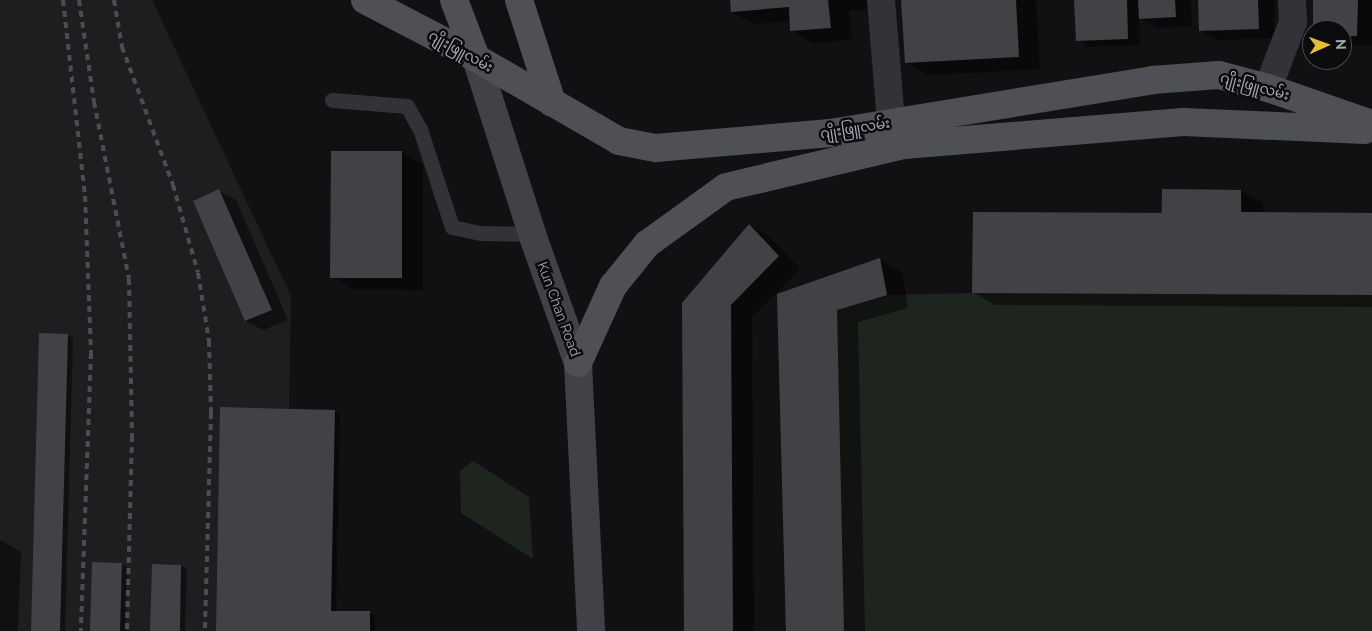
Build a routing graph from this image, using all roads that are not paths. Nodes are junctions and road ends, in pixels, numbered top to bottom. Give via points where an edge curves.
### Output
1 (365, 0) edge
2 (454, 0) edge
3 (519, 0) edge
4 (881, 0) edge
5 (1292, 0) edge
6 (476, 58) junction
7 (1268, 88) junction
8 (332, 100) dead end
9 (552, 103) junction
10 (891, 122) junction
11 (1372, 124) edge
12 (1372, 130) edge
13 (532, 234) junction
14 (578, 363) junction
15 (591, 631) edge

1 - 6 main road, ဂျိုးဖြူလမ်း
2 - 6 main road
3 - 9 main road
4 - 10 street
5 - 7 street via 1293,22
6 - 9 main road, ဂျိုးဖြူလမ်း
6 - 13 main road, Kun Chan Road
7 - 10 main road, ဂျိုးဖြူလမ်း via 1219,75 1152,80
7 - 11 main road, ဂျိုးဖြူလမ်း
8 - 13 lane via 407,106 420,129 452,227
9 - 10 main road, ဂျိုးဖြူလမ်း via 619,141 656,148 830,133
12 - 14 main road via 1183,122 913,144 726,187 647,244 612,286
13 - 14 main road, Kun Chan Road
14 - 15 main road, Kun Chan Road

